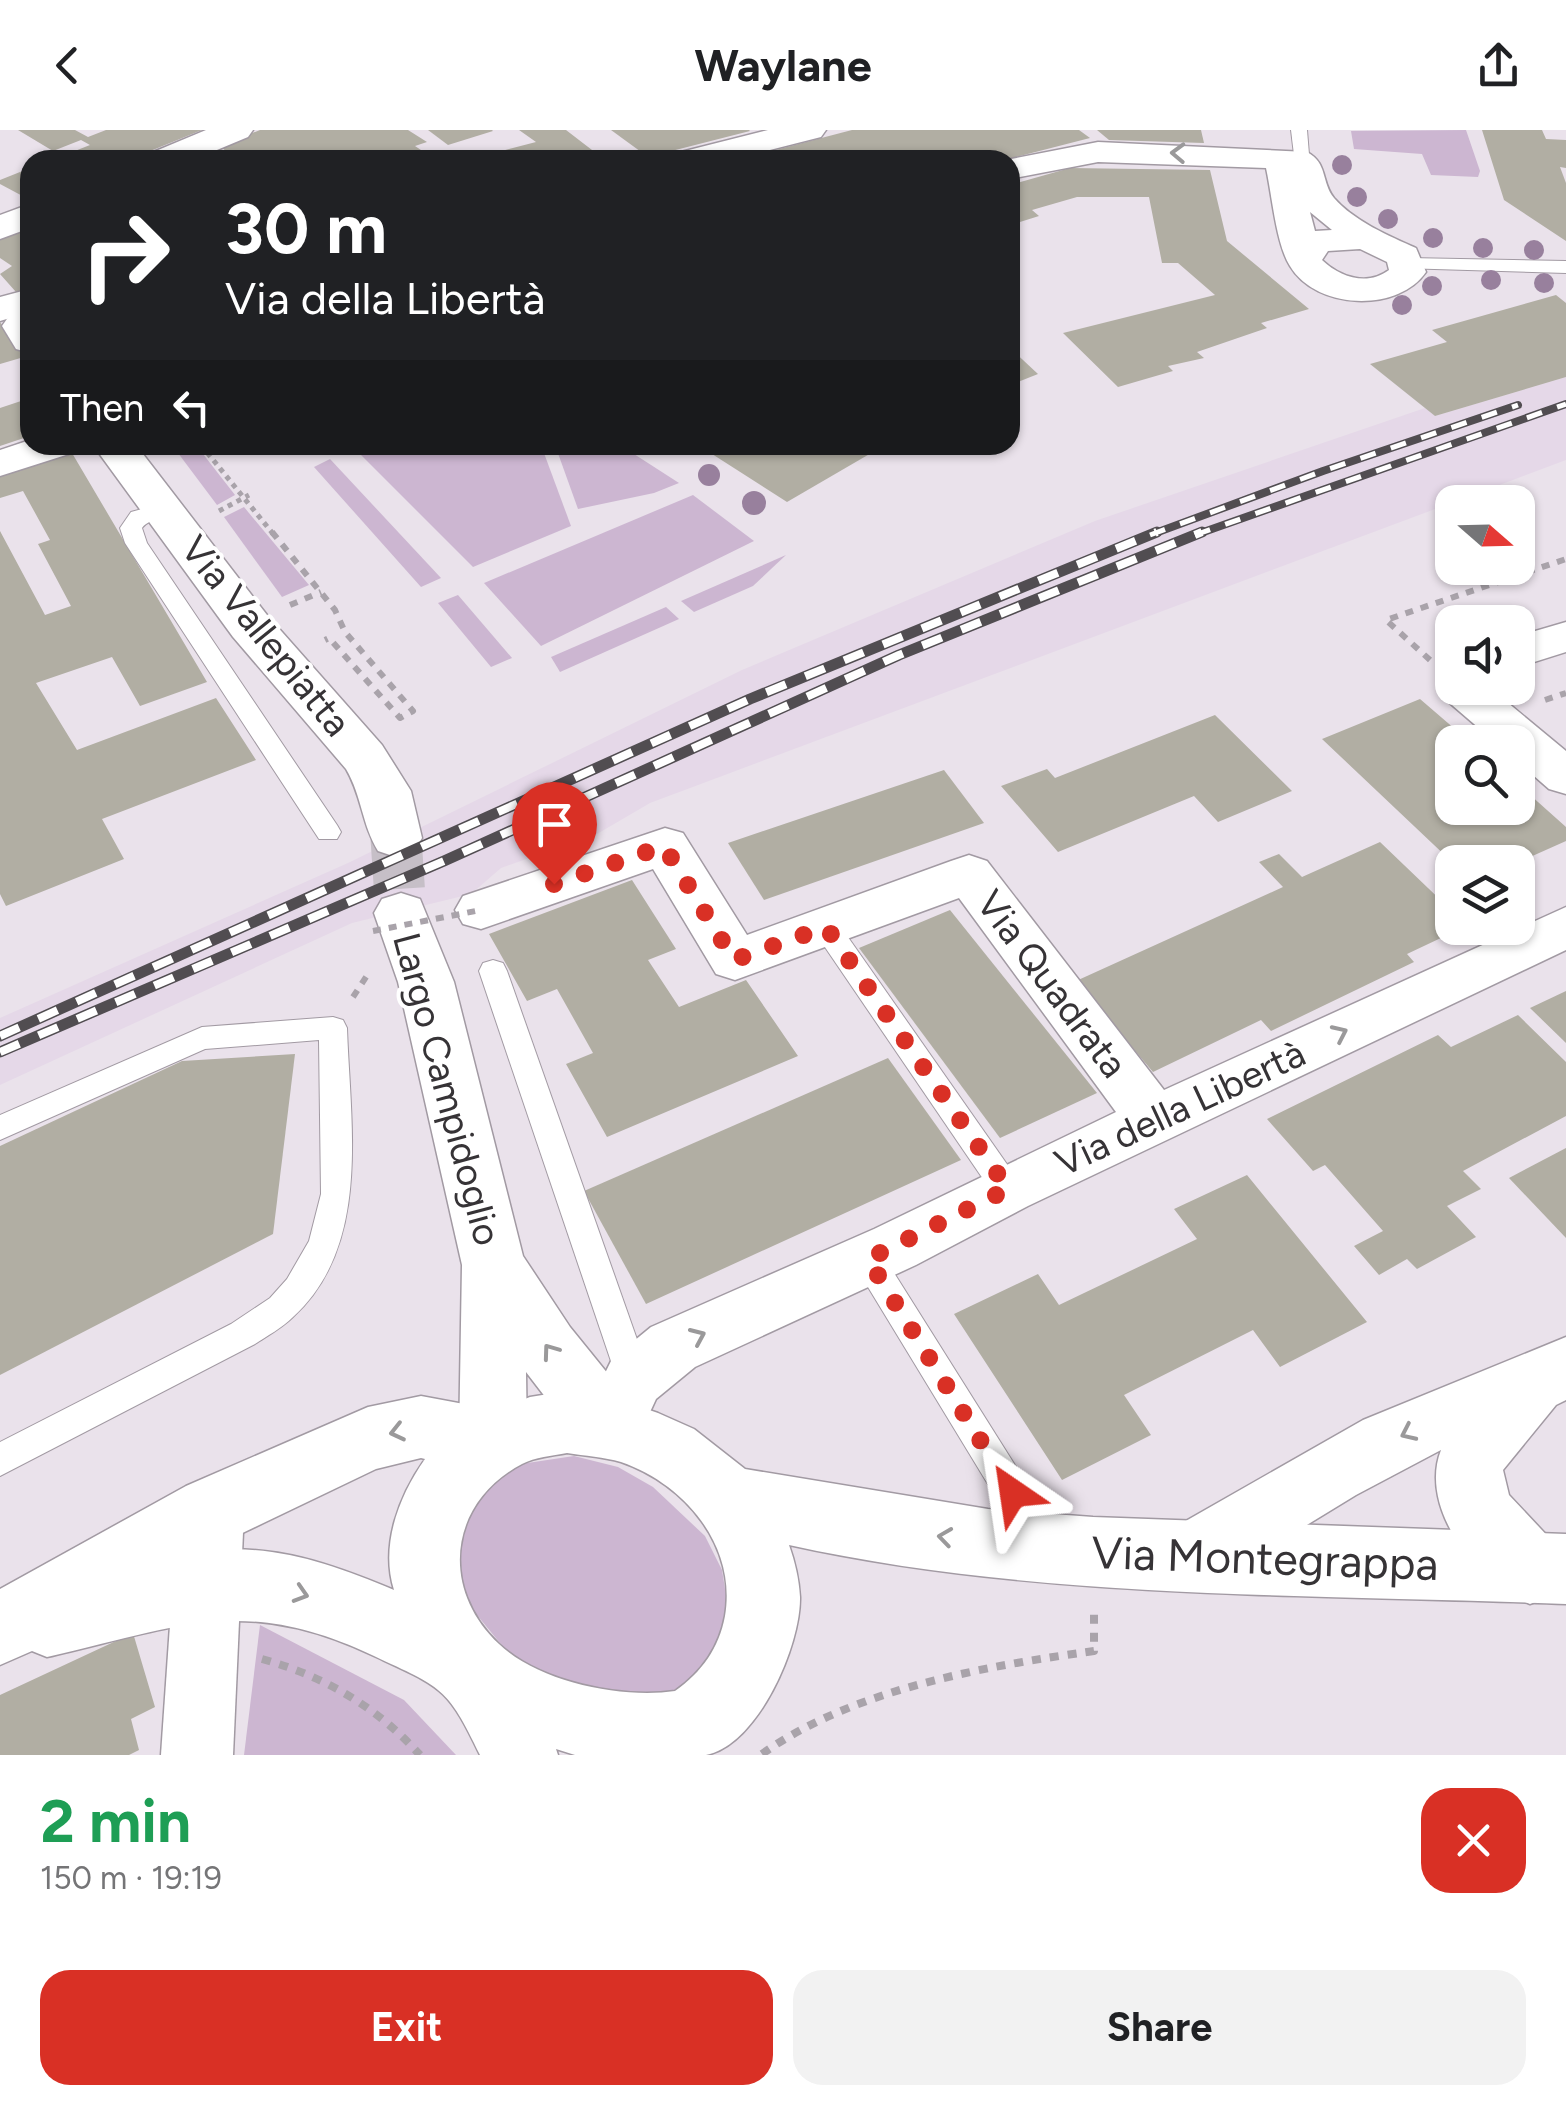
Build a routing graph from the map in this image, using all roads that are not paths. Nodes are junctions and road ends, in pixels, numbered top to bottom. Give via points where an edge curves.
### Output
1 (236, 130) edge
2 (809, 130) edge
3 (1087, 130) edge
4 (1288, 145) edge
5 (187, 150) edge
6 (732, 150) edge
7 (1116, 151) junction
8 (1020, 166) edge
9 (1366, 238) junction
10 (1304, 255) junction
11 (1408, 264) junction
12 (1566, 267) edge
13 (26, 455) edge
14 (122, 455) edge
15 (0, 464) edge
16 (164, 510) junction
17 (1566, 636) edge
18 (1535, 646) edge
19 (1483, 705) edge
20 (1566, 777) edge
21 (328, 832) dead end
22 (396, 838) tunnel mouth
23 (481, 910) road end
24 (387, 922) tunnel mouth
25 (826, 927) junction
26 (1566, 927) edge
27 (493, 970) dead end
28 (1154, 1120) junction
29 (0, 1128) edge
30 (1008, 1189) junction
31 (868, 1259) junction
32 (494, 1265) junction
33 (1549, 1377) edge
34 (622, 1404) junction
35 (493, 1441) junction
36 (0, 1460) edge
37 (728, 1498) junction
38 (211, 1510) junction
39 (1036, 1547) junction
40 (1194, 1554) junction
41 (1548, 1569) edge
42 (205, 1619) junction
43 (0, 1630) edge
44 (472, 1668) junction
45 (676, 1741) edge
46 (197, 1755) edge
47 (520, 1755) edge

1 - 5 main road
2 - 6 main road
3 - 7 street
4 -> 7 street
4 - 9 street via 1316,201
4 - 10 street via 1284,173
7 - 8 street
9 - 10 street via 1318,241
9 - 11 street via 1394,248
10 - 11 street via 1319,277 1362,289 1392,285
11 - 12 lane
13 - 15 street
14 - 16 main road, Via Vallepiatta
16 - 21 lane via 139,517 132,536
16 - 22 main road, Via Vallepiatta via 250,626 364,756 385,791
17 - 18 street
19 - 20 street
23 - 25 street, Via Quadrata via 664,846 734,960
24 - 32 main road, Largo Campidoglio via 426,982
25 - 28 street, Via Quadrata via 969,874
25 - 30 lane
28 -> 26 street, Via della Libertà
27 - 34 lane
28 - 30 street, Via della Libertà
29 - 36 lane via 202,1038 334,1028 336,1194 324,1244 298,1290 243,1334
30 - 31 street, Via della Libertà
34 -> 31 street, Via della Libertà via 673,1348
31 - 39 lane via 1013,1493
34 -> 32 main road, Largo Campidoglio via 547,1348
32 - 35 main road, Largo Campidoglio
33 -> 40 main road via 1390,1441
33 - 41 main road via 1487,1435 1470,1468 1473,1493 1515,1557
34 - 35 main road, Largo Campidoglio
34 - 37 main road, Largo Campidoglio via 668,1452
35 -> 38 main road, Largo Campidoglio via 438,1427 400,1430
35 - 44 main road, Largo Campidoglio via 449,1482 422,1535 432,1603
39 -> 37 main road, Via Montegrappa via 943,1538
37 - 45 main road, Largo Campidoglio via 758,1546 764,1601 758,1634 733,1687
38 - 42 street
38 - 43 main road, Largo Campidoglio
39 - 40 main road, Via Montegrappa
40 - 41 main road, Via Montegrappa
42 - 43 main road, Largo Campidoglio
42 -> 44 main road, Largo Campidoglio via 274,1586 351,1610
42 - 46 street
44 - 45 main road, Largo Campidoglio via 526,1701
44 - 47 main road

